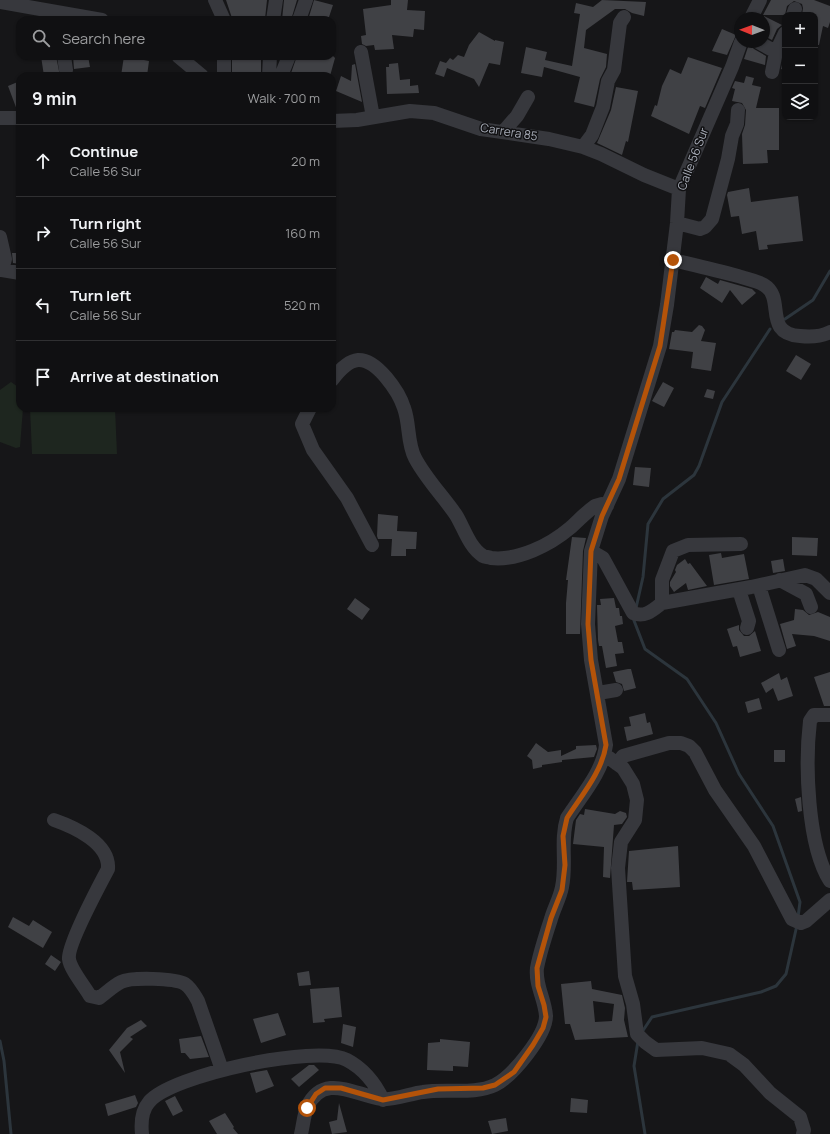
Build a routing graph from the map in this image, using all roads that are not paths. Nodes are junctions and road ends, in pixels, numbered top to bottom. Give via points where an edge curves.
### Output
1 (215, 0) edge
2 (276, 0) edge
3 (306, 0) edge
4 (760, 0) edge
5 (0, 2) edge
6 (754, 12) edge
7 (62, 16) edge
8 (224, 16) edge
9 (274, 16) edge
10 (300, 16) edge
11 (624, 17) dead end
12 (782, 39) edge
13 (739, 48) edge
14 (769, 48) edge
15 (361, 52) dead end
16 (776, 52) junction
17 (65, 60) edge
18 (183, 60) edge
19 (224, 60) edge
20 (270, 60) edge
21 (287, 60) edge
22 (66, 70) dead end
23 (197, 72) edge
24 (224, 72) edge
25 (269, 72) edge
26 (283, 72) edge
27 (772, 72) dead end
28 (528, 97) dead end
29 (738, 110) dead end
30 (373, 117) junction
31 (0, 118) edge
32 (16, 118) edge
33 (336, 121) edge
34 (503, 132) junction
35 (583, 147) junction
36 (679, 189) junction
37 (677, 223) junction
38 (0, 237) edge
39 (673, 260) junction
40 (1, 270) edge
41 (16, 272) edge
42 (830, 332) edge
43 (336, 375) edge
44 (308, 412) edge
45 (607, 506) junction
46 (741, 544) dead end
47 (372, 545) dead end
48 (591, 551) junction
49 (780, 580) junction
50 (759, 586) junction
51 (739, 590) junction
52 (830, 593) edge
53 (662, 603) junction
54 (811, 607) dead end
55 (748, 628) dead end
56 (780, 650) dead end
57 (616, 690) dead end
58 (598, 693) junction
59 (830, 715) edge
60 (605, 754) junction
61 (617, 764) junction
62 (54, 820) dead end
63 (830, 881) edge
64 (830, 900) edge
65 (222, 1070) junction
66 (383, 1100) junction
67 (142, 1134) edge
68 (301, 1134) edge
69 (802, 1134) edge

1 - 8 street
2 - 9 street
3 - 10 street
4 - 6 street
5 - 7 street
11 - 35 street via 620,24 614,70 608,81 603,107 592,135
12 - 16 street
13 - 36 street, Calle 56 Sur
14 - 16 street
15 - 30 street
16 - 27 street
17 - 22 street
18 - 23 street
19 - 24 street
20 - 25 street
21 - 26 street
28 - 34 street
29 - 37 street via 737,124 712,219 700,229
30 - 33 street, Carrera 85
30 - 34 street, Carrera 85 via 410,111 434,113 481,129
31 - 32 street
34 - 35 street, Carrera 85 via 549,138
35 - 36 street, Carrera 85
36 - 37 street, Calle 56 Sur
37 - 39 street, Calle 56 Sur
38 - 40 street via 5,259
39 - 42 street via 752,280 769,288 773,294 779,326 795,336 809,337
39 - 45 street, Calle 56 Sur via 670,320 619,479
40 - 41 street
43 - 45 street via 350,363 362,360 374,366 391,384 405,409 415,458 483,556 507,557 538,547 560,535 595,506
44 - 47 street via 302,424 313,450 347,498
45 - 48 street, Calle 56 Sur
46 - 53 street via 688,545 673,551 662,580
48 - 53 street via 603,558 633,613 644,615
48 - 58 street, Calle 56 Sur via 588,624 591,660
49 - 50 street
49 - 52 street via 810,576
49 - 54 street via 806,594
50 - 51 street
50 - 56 street
51 - 53 street
51 - 55 street via 749,620
57 - 58 street
58 - 60 street, Calle 56 Sur via 606,745
59 - 63 street via 814,715 812,718 809,776 814,838 817,852
60 - 61 street
60 - 66 street, Calle 56 Sur via 564,827 565,865 562,890 537,968 538,986 546,1017 543,1028 524,1058 514,1072 495,1085 467,1090 438,1089
61 - 64 street via 623,756 669,743 689,746 695,752 715,790 754,846 792,919 801,923 806,921
61 - 69 street via 623,768 632,784 636,800 635,820 621,842 618,868 625,976 641,1038 656,1050 702,1048 729,1054 800,1117 804,1130
62 - 65 street via 86,835 107,859 108,869 74,938 69,955 70,962 90,996 99,998 118,984 129,980 172,980 184,984 198,1000
65 - 66 street via 309,1055 337,1057 346,1059 362,1071 375,1084
65 - 67 street via 156,1095 148,1103
66 - 68 street, Calle 56 Sur via 341,1088 325,1088 316,1094 307,1108

